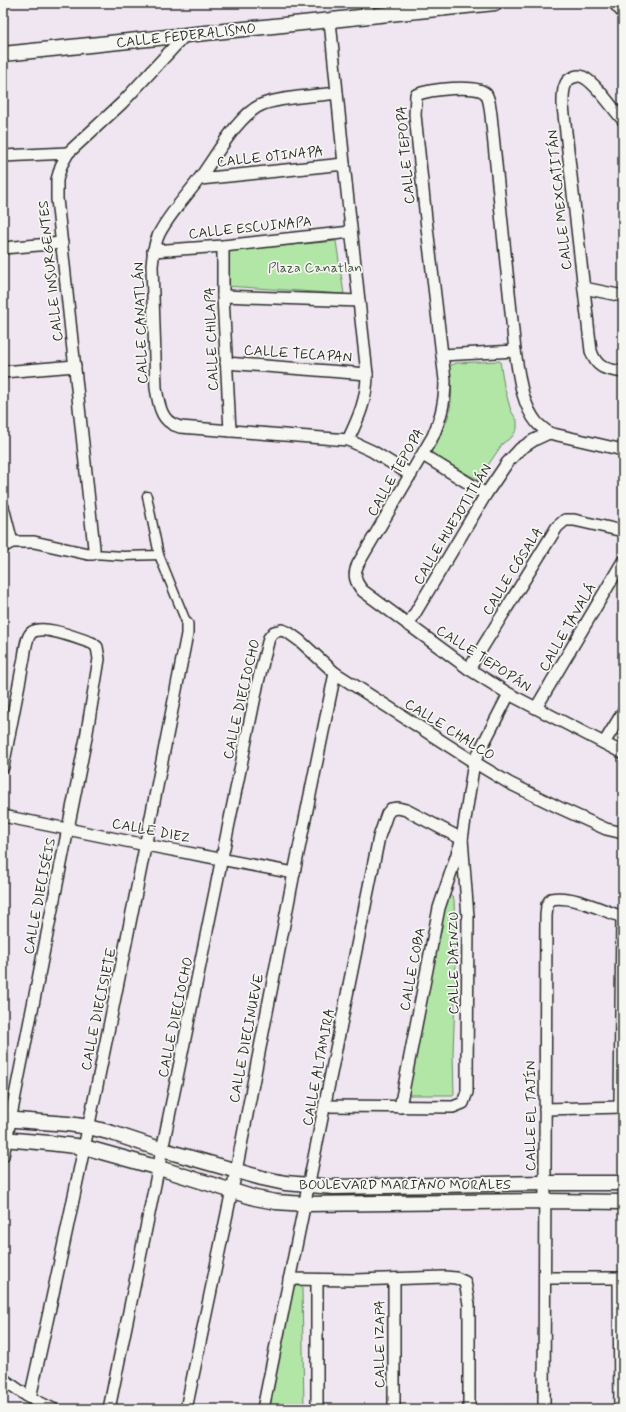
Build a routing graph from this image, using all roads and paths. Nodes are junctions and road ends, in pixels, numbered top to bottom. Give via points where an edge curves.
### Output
1 (495, 3) edge
2 (616, 3) edge
3 (368, 10) edge
4 (623, 11) edge
5 (330, 21) junction
6 (186, 34) junction
7 (3, 54) edge
8 (337, 93) junction
9 (623, 120) edge
10 (68, 153) junction
11 (3, 156) edge
12 (344, 164) junction
13 (200, 179) junction
14 (351, 232) junction
15 (62, 243) junction
16 (223, 246) junction
17 (3, 248) edge
18 (153, 251) junction
19 (584, 288) junction
20 (223, 296) junction
21 (623, 296) edge
22 (359, 301) junction
23 (515, 351) junction
24 (442, 355) junction
25 (226, 363) junction
26 (75, 366) junction
27 (3, 372) edge
28 (623, 372) edge
29 (367, 374) junction
30 (230, 431) junction
31 (549, 434) junction
32 (348, 440) junction
33 (623, 450) edge
34 (423, 454) junction
35 (411, 475) junction
36 (486, 494) junction
37 (147, 496) dead end
38 (3, 508) edge
39 (623, 531) edge
40 (7, 545) edge
41 (93, 554) junction
42 (159, 555) junction
43 (623, 561) edge
44 (358, 564) joint
45 (188, 624) joint
46 (408, 625) junction
47 (274, 632) joint
48 (469, 669) junction
49 (335, 673) junction
50 (509, 694) junction
51 (536, 708) junction
52 (623, 712) edge
53 (604, 743) junction
54 (623, 753) edge
55 (474, 762) junction
56 (3, 767) edge
57 (3, 816) edge
58 (68, 829) junction
59 (623, 834) edge
60 (462, 839) junction
61 (146, 845) junction
62 (222, 859) junction
63 (294, 873) junction
64 (623, 916) edge
65 (325, 1106) junction
66 (400, 1107) junction
67 (622, 1107) edge
68 (545, 1109) junction
69 (6, 1119) edge
70 (89, 1127) junction
71 (5, 1140) edge
72 (84, 1147) junction
73 (163, 1150) junction
74 (3, 1156) edge
75 (159, 1168) junction
76 (236, 1171) junction
77 (546, 1183) junction
78 (623, 1183) edge
79 (309, 1186) junction
80 (231, 1191) junction
81 (545, 1201) junction
82 (623, 1202) edge
83 (305, 1204) junction
84 (545, 1278) junction
85 (621, 1278) edge
86 (289, 1279) junction
87 (394, 1279) junction
88 (317, 1280) junction
89 (3, 1379) edge
90 (30, 1398) junction
91 (53, 1409) edge
92 (109, 1409) edge
93 (186, 1409) edge
94 (263, 1409) edge
95 (317, 1409) edge
96 (394, 1409) edge
97 (469, 1409) edge
98 (544, 1409) edge
99 (620, 1409) edge

1 - 3 street, CALLE FEDERALISMO
2 - 4 street
3 - 5 street, CALLE FEDERALISMO
5 - 6 street, CALLE FEDERALISMO
5 - 8 street
6 - 7 street, CALLE FEDERALISMO
6 - 10 street, CALLE INSURGENTES via 122,103
8 - 12 street
8 - 13 street, CALLE CANATLÁN via 277,101 250,112 239,123
9 - 19 street, CALLE MEXCATITÁN via 593,84 582,76 569,79 563,93 563,106
10 - 11 street
10 - 15 street, CALLE INSURGENTES via 57,180
12 - 13 street, CALLE OTINAPA
12 - 14 street
13 - 18 street, CALLE CANATLÁN via 168,219
14 - 16 street, CALLE ESCUINAPA
14 - 22 street
15 - 17 street
15 - 26 street, CALLE INSURGENTES
16 - 18 street, CALLE ESCUINAPA
16 - 20 street, CALLE CHILAPA
18 - 30 street, CALLE CANATLÁN via 156,388 164,416 171,424 180,427
19 - 21 street
19 - 28 street, CALLE MEXCATITÁN via 594,361 601,366
20 - 22 street
20 - 25 street, CALLE CHILAPA
22 - 29 street
23 - 24 street
23 - 24 street, CALLE TEPOPA via 489,105 486,94 482,91 456,89 422,93 416,95 415,101
23 - 31 street, CALLE TEPOPA via 525,400 537,423
24 - 34 street, CALLE TEPOPA via 446,380 445,399 434,436
25 - 29 street, CALLE TECAPAN
25 - 30 street, CALLE CHILAPA
26 - 27 street
26 - 41 street, CALLE INSURGENTES
29 - 32 street via 364,402
30 - 32 street, CALLE CANATLÁN
31 - 33 street
31 - 36 street, CALLE HUEJOTITLÁN via 520,449
32 - 35 street, CALLE CANATLÁN via 372,451
34 - 35 street, CALLE TEPOPA
34 - 36 street
35 - 44 street, CALLE TEPOPA
36 - 46 street, CALLE HUEJOTITLÁN
37 - 42 street
38 - 40 street
39 - 48 street, CALLE CÓSALA via 574,520 565,520 557,527
40 - 41 street via 34,542
41 - 42 street
42 - 45 street
43 - 51 street, CALLE TAVALÁ
44 - 46 street, CALLE TEPOPÁN via 355,578 358,585
45 - 61 street, CALLE DIECISIETE
46 - 48 street, CALLE TEPOPÁN
47 - 49 street, CALLE CHALCO via 282,630 290,633
47 - 62 street, CALLE DIECIOCHO via 265,650
48 - 50 street, CALLE TEPOPÁN
49 - 55 street, CALLE CHALCO
49 - 63 street, CALLE DIECINUEVE
50 - 51 street, CALLE TEPOPÁN
50 - 55 street, CALLE DAINZU
51 - 53 street, CALLE TEPOPÁN
52 - 53 street
53 - 54 street, CALLE TEPOPÁN
55 - 59 street, CALLE CHALCO via 509,783 560,808
55 - 60 street, CALLE DAINZU
56 - 58 street, CALLE DIECISÉIS via 30,634 36,630 46,630 92,643 99,653 98,669
57 - 58 street, CALLE DIEZ
58 - 61 street, CALLE DIEZ
58 - 69 street, CALLE DIECISÉIS
60 - 65 street, CALLE ALTAMIRA via 406,810 392,809 387,814 380,837
60 - 66 street, CALLE COBA via 439,908
60 - 66 street, CALLE DAINZU via 468,917 467,1092 463,1102 453,1107
61 - 62 street, CALLE DIEZ
61 - 70 street, CALLE DIECISIETE
62 - 63 street, CALLE DIEZ
62 - 73 street, CALLE DIECIOCHO
63 - 76 street, CALLE DIECINUEVE
64 - 67 street
64 - 68 street, CALLE EL TAJÍN via 568,899 551,899 547,905
65 - 66 street, CALLE DAINZU
65 - 79 street, CALLE ALTAMIRA
67 - 68 street
68 - 77 street, CALLE EL TAJÍN
69 - 70 street, BOULEVARD MARIANO MORALES
69 - 71 street, CALLE DIECISÉIS
70 - 72 street, CALLE DIECISIETE
70 - 73 street, BOULEVARD MARIANO MORALES
71 - 72 street, BOULEVARD MARIANO MORALES
71 - 74 street, CALLE DIECISÉIS
72 - 75 street, BOULEVARD MARIANO MORALES
72 - 90 street, CALLE DIECISIETE
73 - 75 street, CALLE DIECIOCHO
73 - 76 street, BOULEVARD MARIANO MORALES
75 - 80 street, BOULEVARD MARIANO MORALES
75 - 92 street, CALLE DIECIOCHO
76 - 79 street, BOULEVARD MARIANO MORALES
76 - 80 street, CALLE DIECINUEVE
77 - 78 street, BOULEVARD MARIANO MORALES
77 - 79 street, BOULEVARD MARIANO MORALES
77 - 81 street, CALLE EL TAJÍN
79 - 83 street, CALLE ALTAMIRA
80 - 83 street, BOULEVARD MARIANO MORALES via 269,1200
80 - 93 street, CALLE DIECINUEVE
81 - 82 street, BOULEVARD MARIANO MORALES
81 - 83 street, BOULEVARD MARIANO MORALES
81 - 84 street, CALLE EL TAJÍN
83 - 86 street, CALLE ALTAMIRA
84 - 85 street
84 - 98 street, CALLE EL TAJÍN
85 - 99 street
86 - 88 street
86 - 94 street, CALLE ALTAMIRA
87 - 88 street
87 - 96 street, CALLE IZAPA
87 - 97 street via 456,1278 465,1282 469,1304
88 - 95 street
89 - 90 street
90 - 91 street

